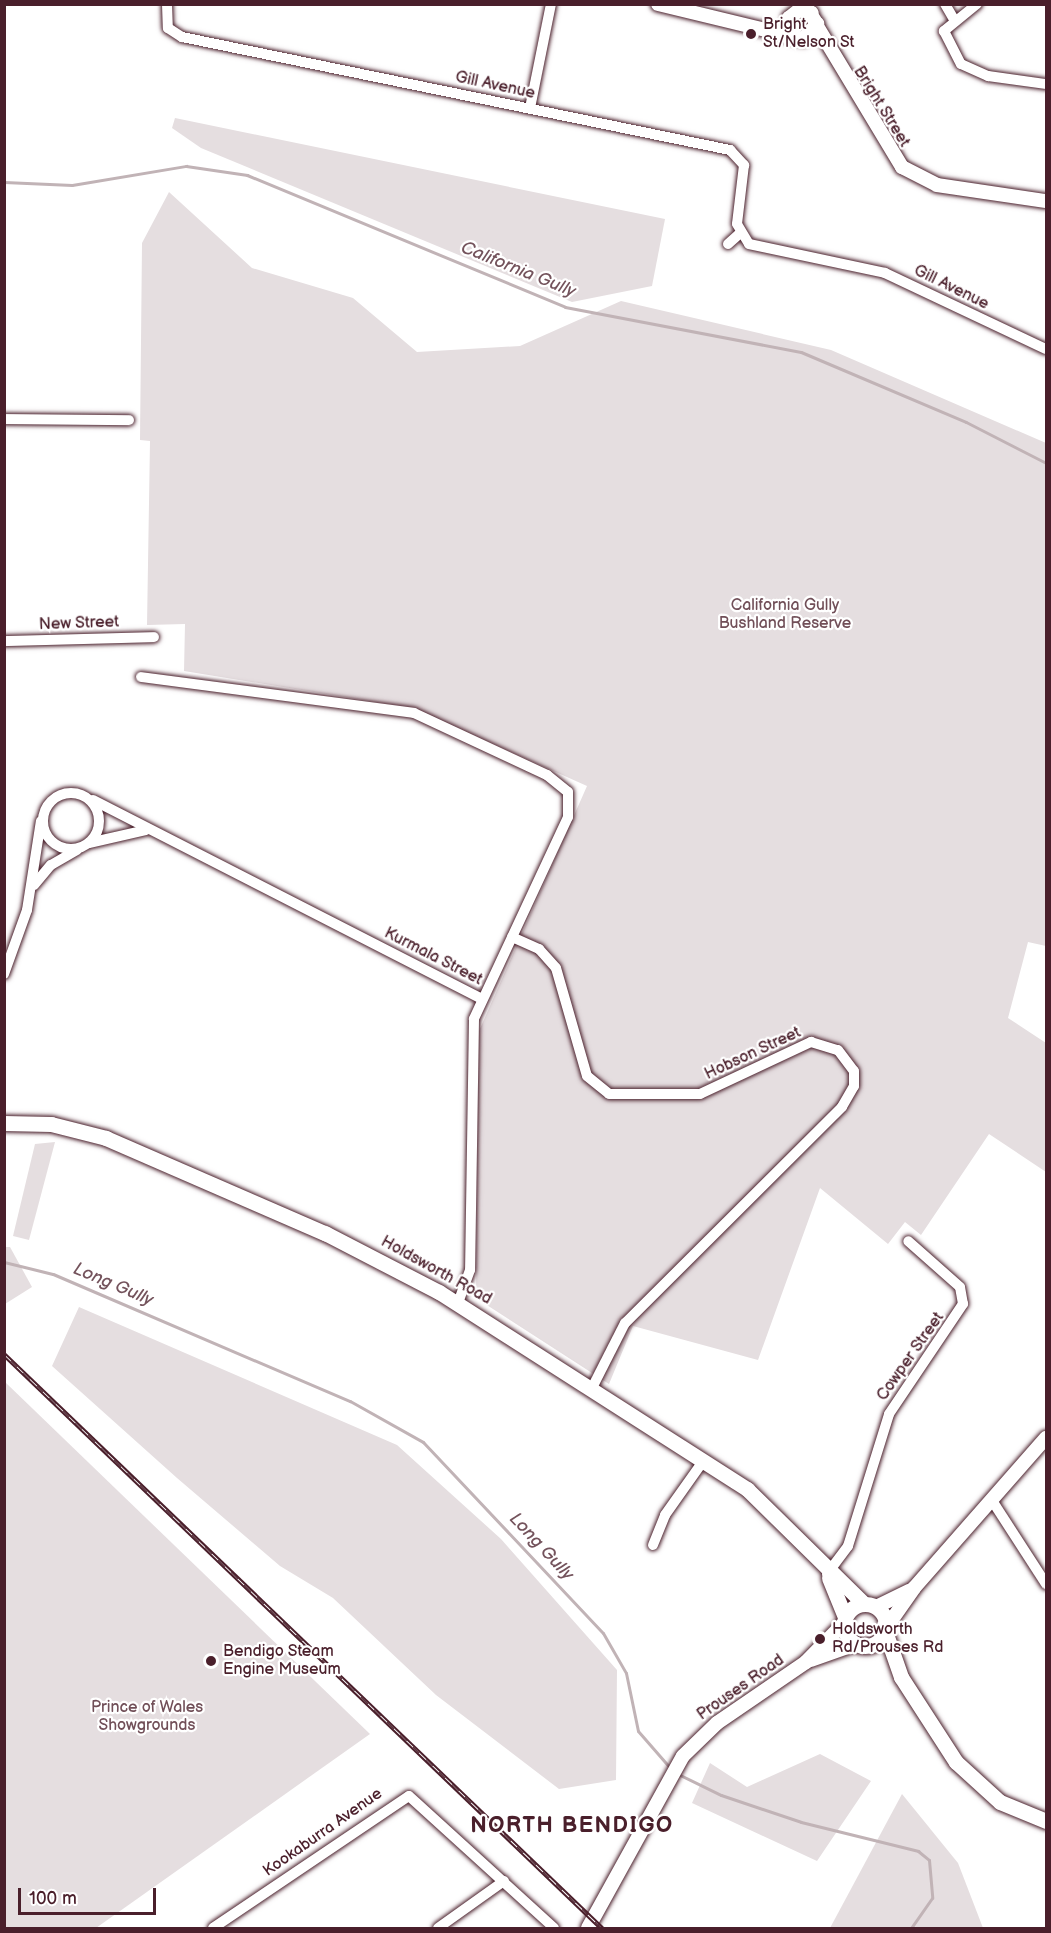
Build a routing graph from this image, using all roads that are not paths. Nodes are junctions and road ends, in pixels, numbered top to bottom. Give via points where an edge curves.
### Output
1 (167, 4) edge
2 (551, 4) edge
3 (658, 4) edge
4 (945, 4) edge
5 (977, 4) edge
6 (790, 13) edge
7 (811, 14) edge
8 (953, 18) junction
9 (759, 26) junction
10 (799, 38) junction
11 (831, 57) junction
12 (1047, 84) edge
13 (530, 108) junction
14 (1047, 201) edge
15 (739, 234) junction
16 (728, 244) dead end
17 (1047, 349) edge
18 (4, 419) edge
19 (129, 420) dead end
20 (154, 637) dead end
21 (4, 642) edge
22 (141, 677) dead end
23 (93, 800) junction
24 (42, 819) junction
25 (161, 834) junction
26 (84, 846) junction
27 (32, 891) junction
28 (512, 937) junction
29 (4, 974) edge
30 (482, 999) junction
31 (4, 1123) edge
32 (908, 1240) dead end
33 (458, 1303) junction
34 (592, 1388) junction
35 (1047, 1438) edge
36 (704, 1460) junction
37 (993, 1502) junction
38 (653, 1545) dead end
39 (829, 1572) junction
40 (1047, 1584) edge
41 (914, 1588) junction
42 (870, 1606) junction
43 (845, 1620) junction
44 (885, 1630) junction
45 (859, 1645) junction
46 (806, 1662) junction
47 (900, 1677) junction
48 (1047, 1821) edge
49 (504, 1881) junction
50 (213, 1929) edge
51 (438, 1929) edge
52 (554, 1929) edge
53 (588, 1929) edge

1 - 13 street, Gill Avenue via 164,30 182,37
2 - 13 street
3 - 9 street, Bright Street
4 - 8 street
5 - 8 street
6 - 7 street via 799,10
6 - 9 street
6 - 10 street
7 - 10 street
7 - 11 street, Bright Street
8 - 12 street via 944,36 966,68
9 - 10 street, Bright Street
10 - 11 street, Bright Street
11 - 14 street, Bright Street via 883,143 907,171 945,187
13 - 15 street, Gill Avenue via 730,150 745,172
15 - 16 street
15 - 17 street, Gill Avenue via 759,248 885,273
18 - 19 street
20 - 21 street, New Street
22 - 28 street via 414,713 556,780 571,799 568,817
23 - 24 street via 64,793 43,809
23 - 25 street, Kurmala Street
23 - 26 street via 100,822
24 - 26 street via 58,845
24 - 27 street
25 - 26 street, Kurmala Street via 135,829
25 - 30 street, Kurmala Street
26 - 27 street, Kurmala Street via 45,870
27 - 29 street
28 - 30 street
28 - 34 street, Hobson Street via 539,949 556,968 587,1076 609,1094 700,1094 811,1042 838,1050 854,1071 852,1092 842,1107 625,1323
30 - 33 street, Kurmala Street via 472,1041 470,1270
31 - 33 main road, Holdsworth Road via 51,1124 106,1138 325,1233
32 - 39 street, Cowper Street via 960,1287 963,1304 890,1414 848,1546
33 - 34 main road, Holdsworth Road
34 - 36 main road, Holdsworth Road
35 - 37 street
36 - 38 street via 665,1515
36 - 39 main road, Holdsworth Road via 755,1495 806,1543
37 - 40 street
37 - 41 street
39 - 42 main road, Holdsworth Road
39 - 43 main road, Holdsworth Road
41 - 42 street
41 - 44 street
42 - 43 main road
42 - 44 main road, Holdsworth Road
43 - 45 main road, Holdsworth Road
43 - 46 street, Prouses Road
44 - 45 main road via 876,1642
44 - 47 main road
45 - 46 street, Prouses Road
45 - 47 main road
46 - 53 street, Prouses Road via 717,1723 673,1770
47 - 48 main road via 976,1785 1012,1809
49 - 50 street, Kookaburra Avenue via 421,1802 405,1796
49 - 51 street
49 - 52 street, Kookaburra Avenue

